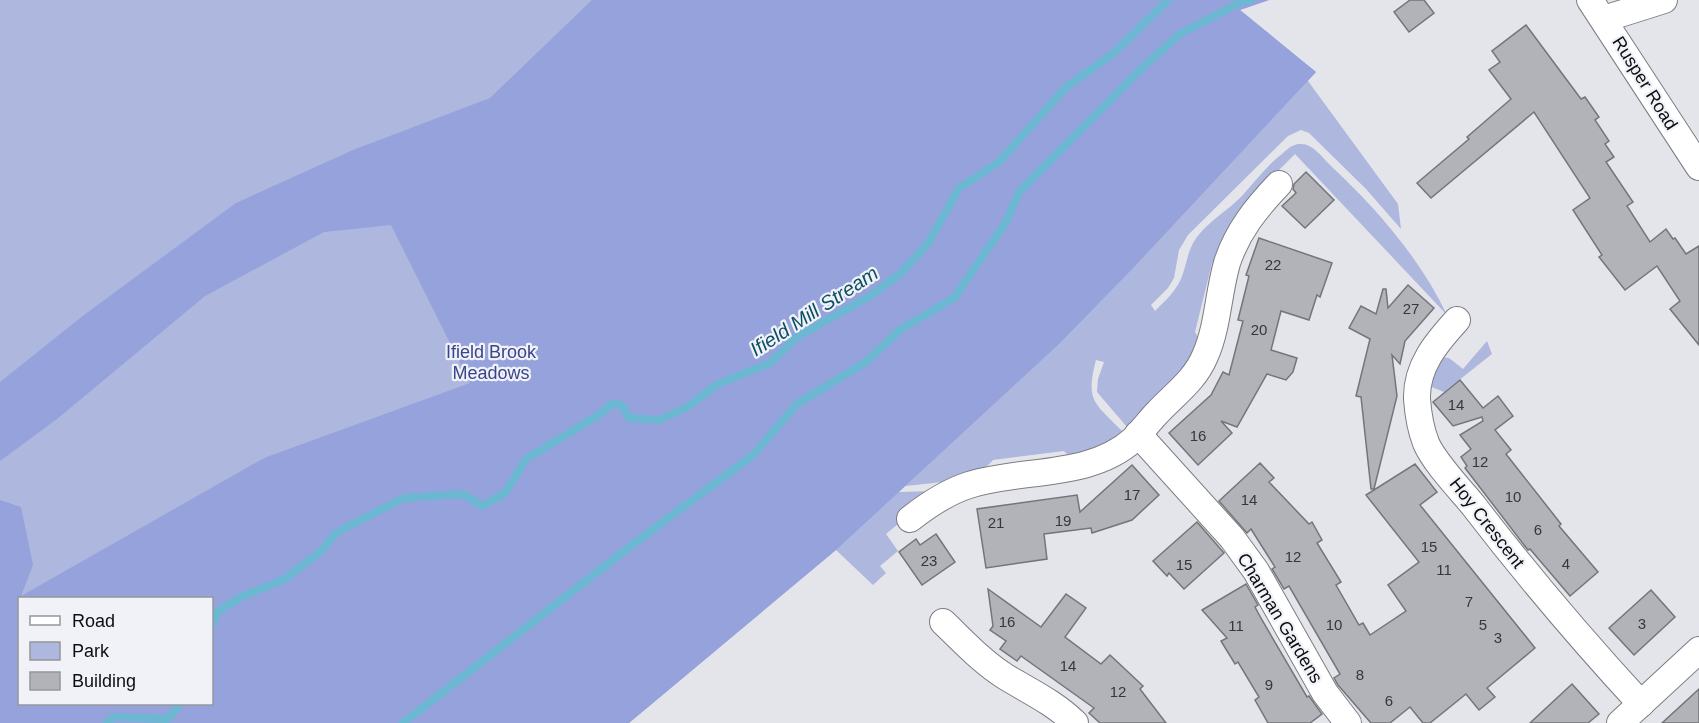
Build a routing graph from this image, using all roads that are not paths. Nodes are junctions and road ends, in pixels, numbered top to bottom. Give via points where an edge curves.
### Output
1 (1664, 0) edge
2 (1597, 9) edge
3 (1699, 167) edge
4 (1279, 184) dead end
5 (1457, 320) dead end
6 (1138, 434) junction
7 (910, 519) dead end
8 (943, 622) dead end
9 (1699, 650) edge
10 (1641, 704) junction
11 (1075, 723) edge
12 (1348, 723) edge
13 (1620, 723) edge

1 - 2 street
2 - 3 street, Rusper Road
4 - 6 street via 1239,235 1227,264 1205,358 1188,383
5 - 10 street, Hoy Crescent via 1432,349 1419,382 1419,412 1427,445 1520,566
6 - 7 street via 1111,454 1083,465 970,485 930,504
6 - 12 street, Charman Gardens via 1232,538 1256,571 1325,693
8 - 11 street via 982,660 1035,692
9 - 10 street
10 - 13 street

